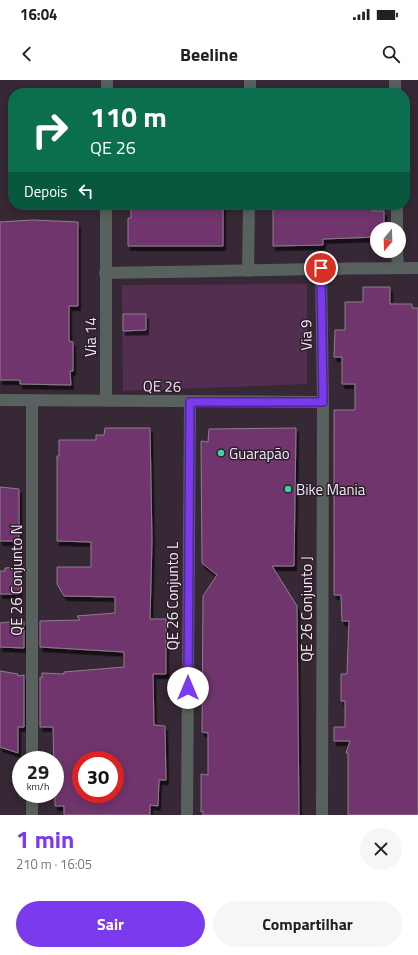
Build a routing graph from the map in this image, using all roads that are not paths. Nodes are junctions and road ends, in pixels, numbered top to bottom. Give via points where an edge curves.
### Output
1 (106, 210) edge
2 (249, 210) edge
3 (397, 210) edge
4 (397, 222) edge
5 (398, 258) edge
6 (321, 268) junction
7 (398, 268) junction
8 (418, 268) edge
9 (248, 271) junction
10 (105, 274) junction
11 (0, 400) edge
12 (32, 400) junction
13 (106, 401) junction
14 (190, 402) junction
15 (323, 402) junction
16 (32, 751) edge
17 (32, 803) edge
18 (32, 815) edge
19 (187, 815) edge
20 (322, 815) edge

1 - 10 street, Via 14
2 - 9 street
3 - 4 street
5 - 7 street
6 - 7 street
6 - 9 street
6 - 15 street, Via 9
7 - 8 street
9 - 10 street
10 - 13 street, Via 14
11 - 12 street, QE 26
12 - 13 street, QE 26
12 - 16 street, QE 26 Conjunto N
13 - 14 street, QE 26
14 - 15 street, QE 26
14 - 19 street, QE 26 Conjunto L
15 - 20 street, QE 26 Conjunto J
17 - 18 street

